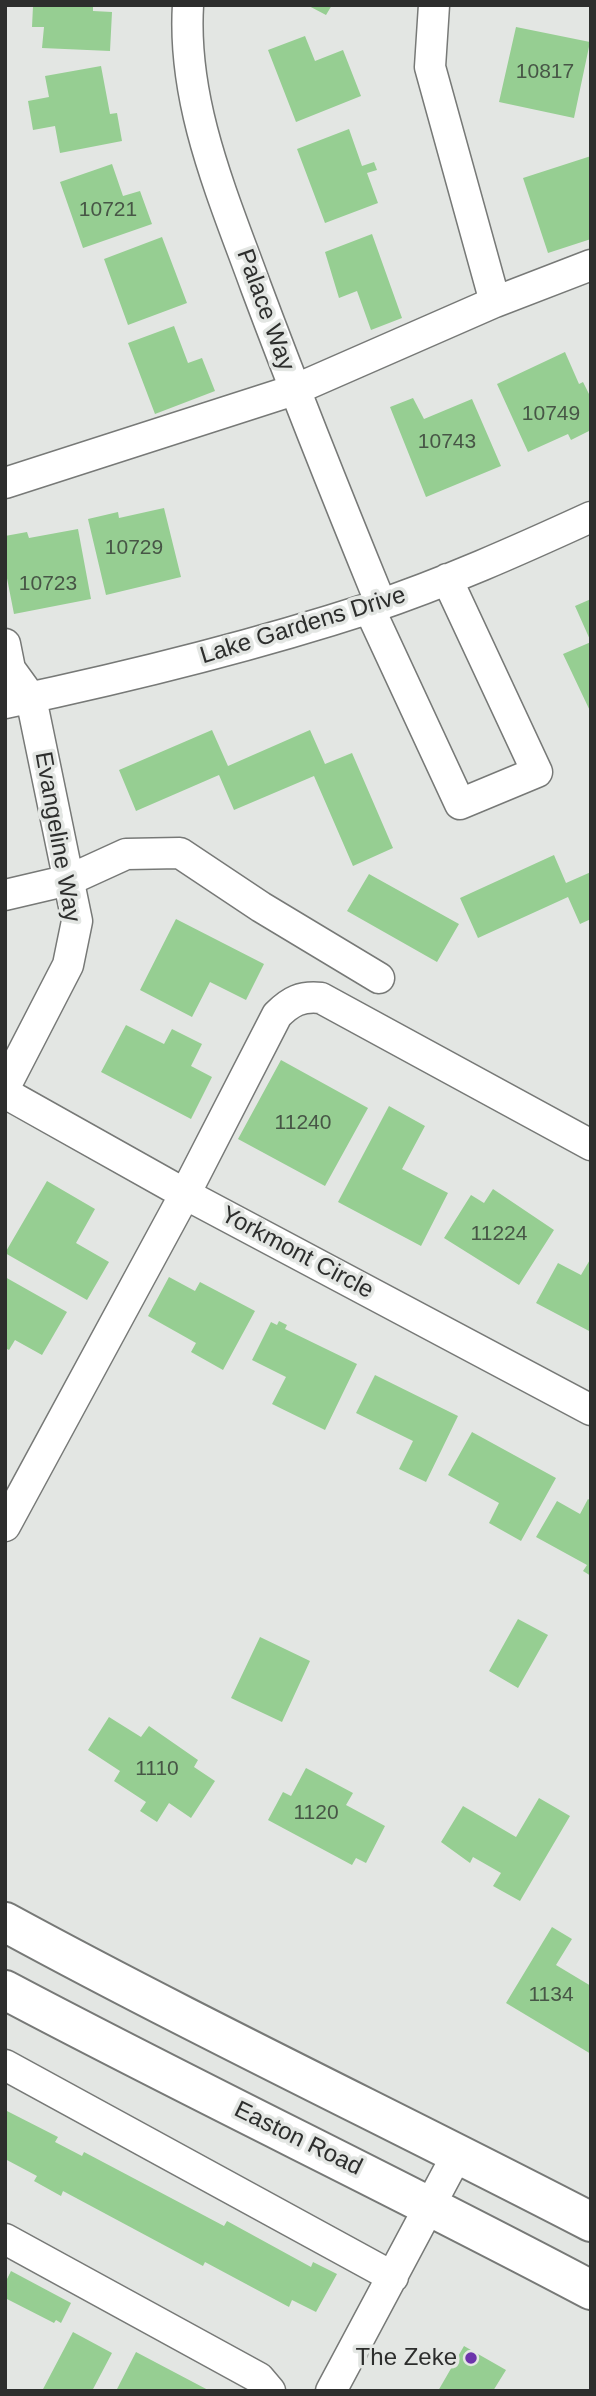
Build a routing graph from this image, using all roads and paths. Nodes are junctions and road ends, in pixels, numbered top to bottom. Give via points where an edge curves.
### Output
1 (187, 5) edge
2 (433, 5) edge
3 (591, 265) edge
4 (495, 302) junction
5 (294, 390) junction
6 (5, 483) edge
7 (591, 517) edge
8 (447, 579) junction
9 (375, 606) junction
10 (5, 644) edge
11 (18, 700) edge
12 (69, 880) junction
13 (5, 895) edge
14 (379, 978) dead end
15 (5, 1087) edge
16 (5, 1093) edge
17 (591, 1145) edge
18 (185, 1194) junction
19 (591, 1410) edge
20 (5, 1526) edge
21 (5, 1922) edge
22 (5, 1990) edge
23 (5, 2064) edge
24 (458, 2153) junction
25 (431, 2205) junction
26 (591, 2222) edge
27 (5, 2239) edge
28 (393, 2277) junction
29 (591, 2290) edge
30 (270, 2391) edge
31 (331, 2391) edge

1 - 5 street, Palace Way via 185,41 205,149
2 - 4 street via 430,66
3 - 4 street
4 - 5 street
5 - 6 street
5 - 9 street, Palace Way
7 - 8 street, Lake Gardens Drive
8 - 9 street, Lake Gardens Drive
8 - 9 street, Palace Way via 537,772 460,804
9 - 11 street, Lake Gardens Drive via 209,657
10 - 11 street
11 - 12 street, Evangeline Way
12 - 13 street
12 - 14 street via 126,854 180,853
12 - 15 street, Evangeline Way via 77,921 68,965
16 - 18 street, Yorkmont Circle
17 - 18 street via 321,998 304,996 277,1015
18 - 19 street, Yorkmont Circle
18 - 20 street
21 - 24 main road via 145,1998
22 - 25 main road, Easton Road
23 - 28 street
24 - 25 street
24 - 26 main road
25 - 28 street
25 - 29 main road, Easton Road
27 - 30 street via 259,2378
28 - 31 street

